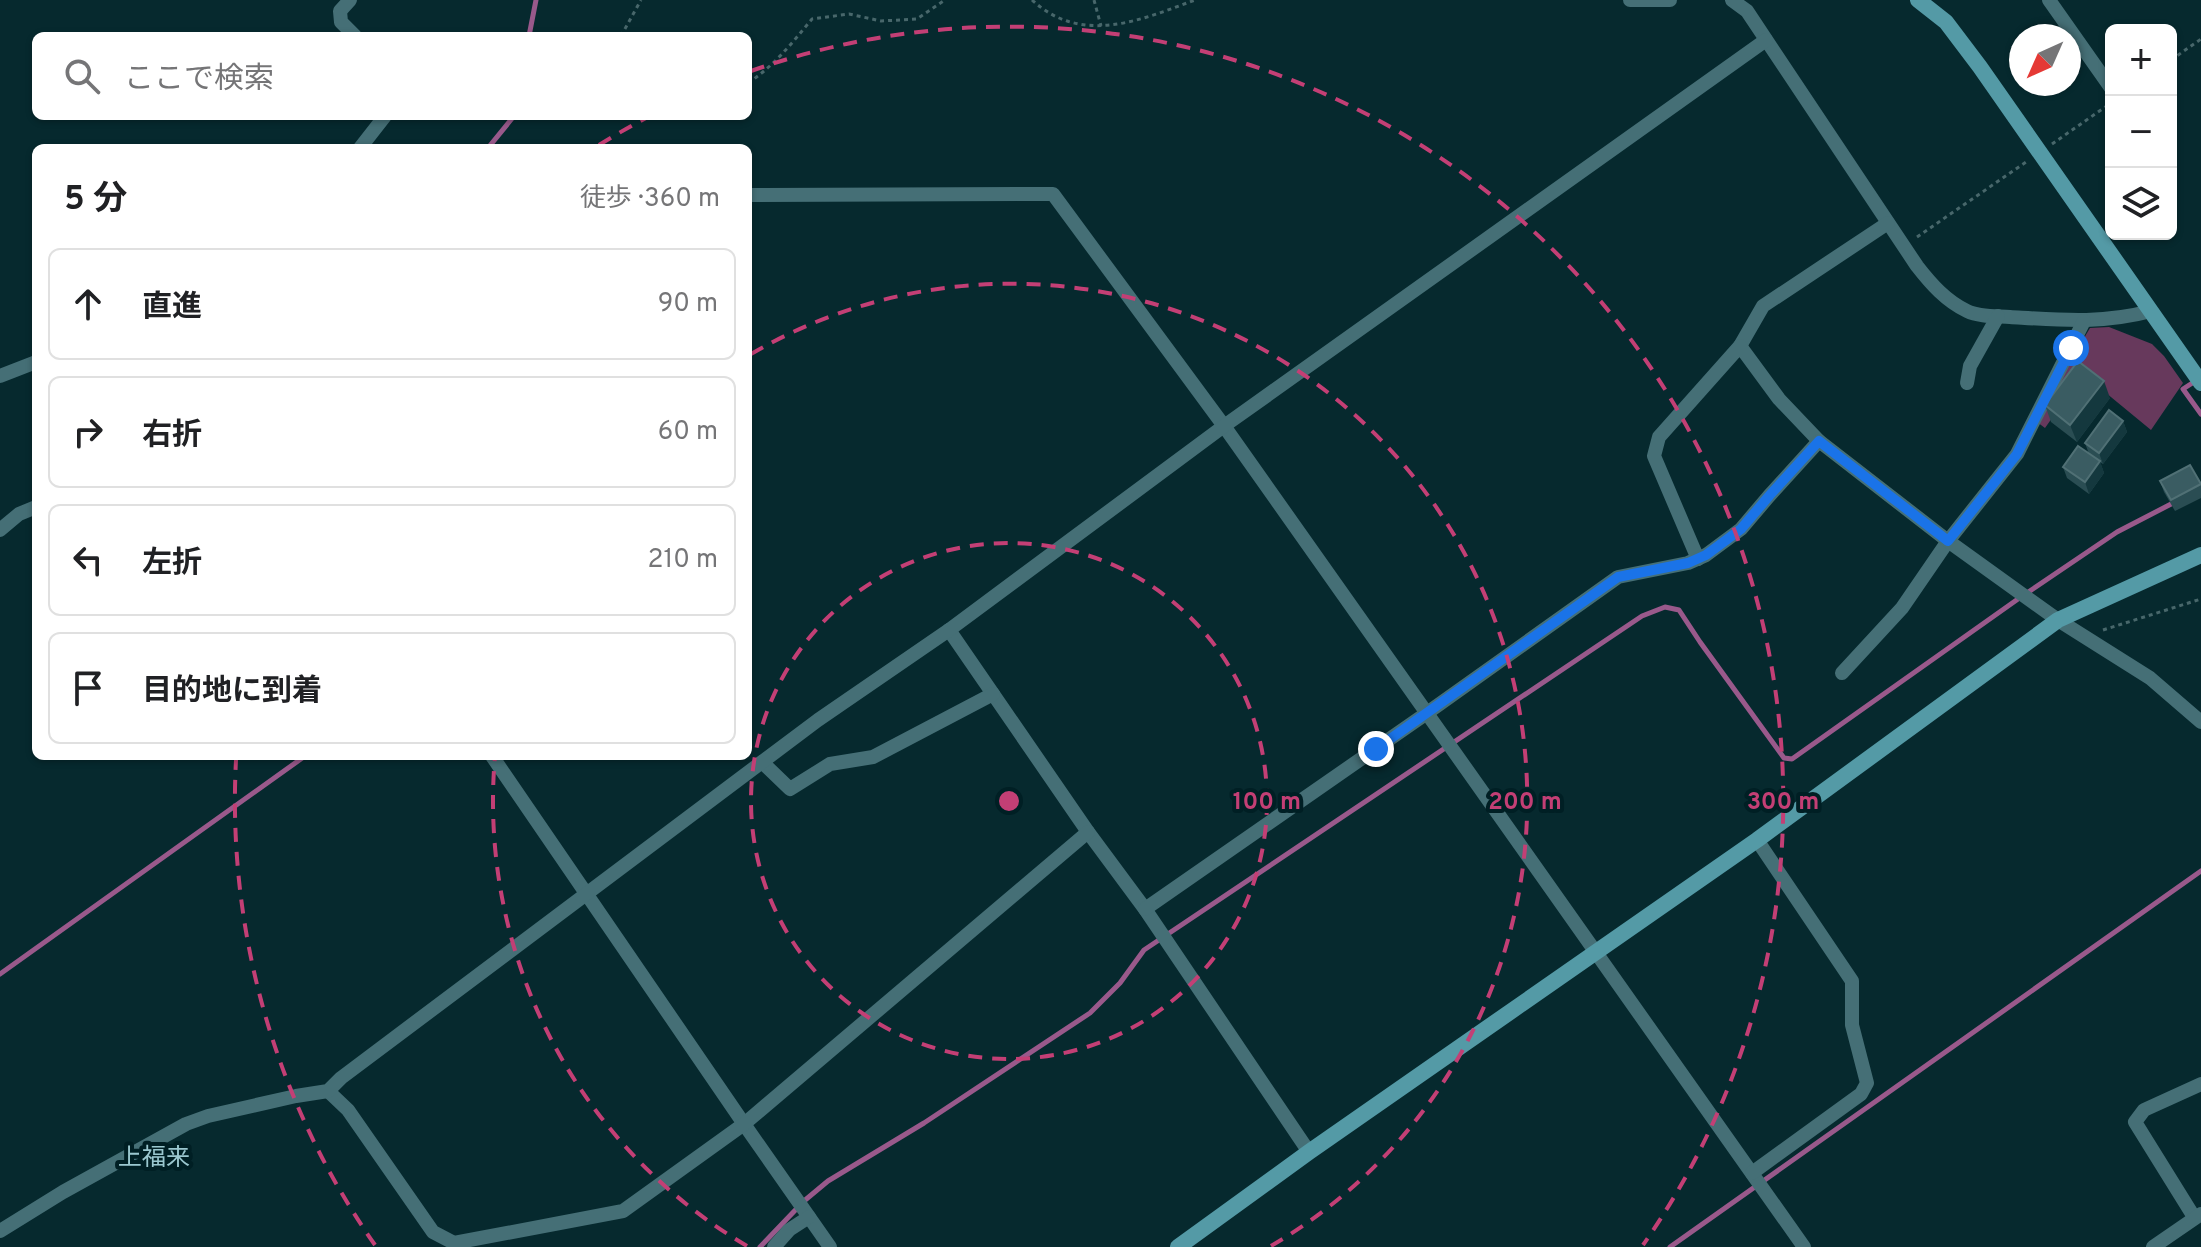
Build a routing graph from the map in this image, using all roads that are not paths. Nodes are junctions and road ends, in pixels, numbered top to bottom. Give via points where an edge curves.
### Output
1 (350, 0) edge
2 (1630, 0) edge
3 (1670, 0) edge
4 (1732, 0) edge
5 (1918, 0) edge
6 (2049, 0) edge
7 (351, 32) edge
8 (1766, 40) junction
9 (2105, 79) edge
10 (382, 120) edge
11 (363, 144) edge
12 (752, 195) edge
13 (1888, 223) junction
14 (2151, 311) junction
15 (1998, 316) junction
16 (2084, 321) junction
17 (1740, 346) junction
18 (32, 364) edge
19 (0, 376) edge
20 (1967, 383) dead end
21 (2201, 383) edge
22 (1224, 426) junction
23 (1819, 441) junction
24 (32, 509) edge
25 (0, 530) edge
26 (1948, 541) junction
27 (2201, 555) edge
28 (1698, 559) junction
29 (2058, 620) junction
30 (949, 630) junction
31 (1842, 673) dead end
32 (993, 694) junction
33 (1427, 713) junction
34 (2201, 722) edge
35 (495, 760) edge
36 (762, 762) junction
37 (1088, 832) junction
38 (1757, 840) junction
39 (585, 893) junction
40 (1145, 909) junction
41 (1597, 953) junction
42 (2201, 1084) edge
43 (328, 1091) junction
44 (744, 1124) junction
45 (1309, 1152) junction
46 (1752, 1173) junction
47 (2198, 1216) edge
48 (809, 1217) junction
49 (0, 1231) edge
50 (774, 1247) edge
51 (830, 1247) edge
52 (1178, 1247) edge
53 (1804, 1247) edge
54 (2153, 1247) edge

1 - 7 street via 340,11 341,22
2 - 3 street
4 - 8 street via 1747,11
5 - 14 street via 1946,22
6 - 9 street
8 - 13 street
8 - 22 street
10 - 11 street
12 - 22 street via 1053,194
13 - 15 street via 1931,284 1949,300 1970,313
13 - 17 street via 1763,306
14 - 16 street
14 - 21 street
15 - 16 street
15 - 20 street via 1970,366
16 - 26 street via 2017,454
17 - 23 street
17 - 28 street via 1659,437 1654,456
18 - 19 street
22 - 30 street
22 - 33 street
23 - 26 street
23 - 28 street via 1741,529
24 - 25 street
26 - 29 street
26 - 31 street via 1902,608
27 - 29 street
28 - 33 street via 1618,577
29 - 34 street via 2150,678
29 - 38 street
30 - 32 street
30 - 36 street
32 - 36 street via 873,757 830,764 790,789
32 - 37 street
33 - 40 street
33 - 41 street
35 - 39 street
36 - 39 street
37 - 40 street
37 - 44 street
38 - 41 street
38 - 46 street via 1852,981 1852,1025 1867,1083 1861,1094
39 - 43 street
39 - 44 street
40 - 45 street
41 - 45 street
41 - 46 street
42 - 47 street via 2144,1110 2135,1122
43 - 44 street via 348,1110 433,1232 454,1243 623,1211
43 - 49 street via 186,1124
44 - 48 street
45 - 52 street
46 - 53 street
47 - 54 street
48 - 50 street
48 - 51 street

